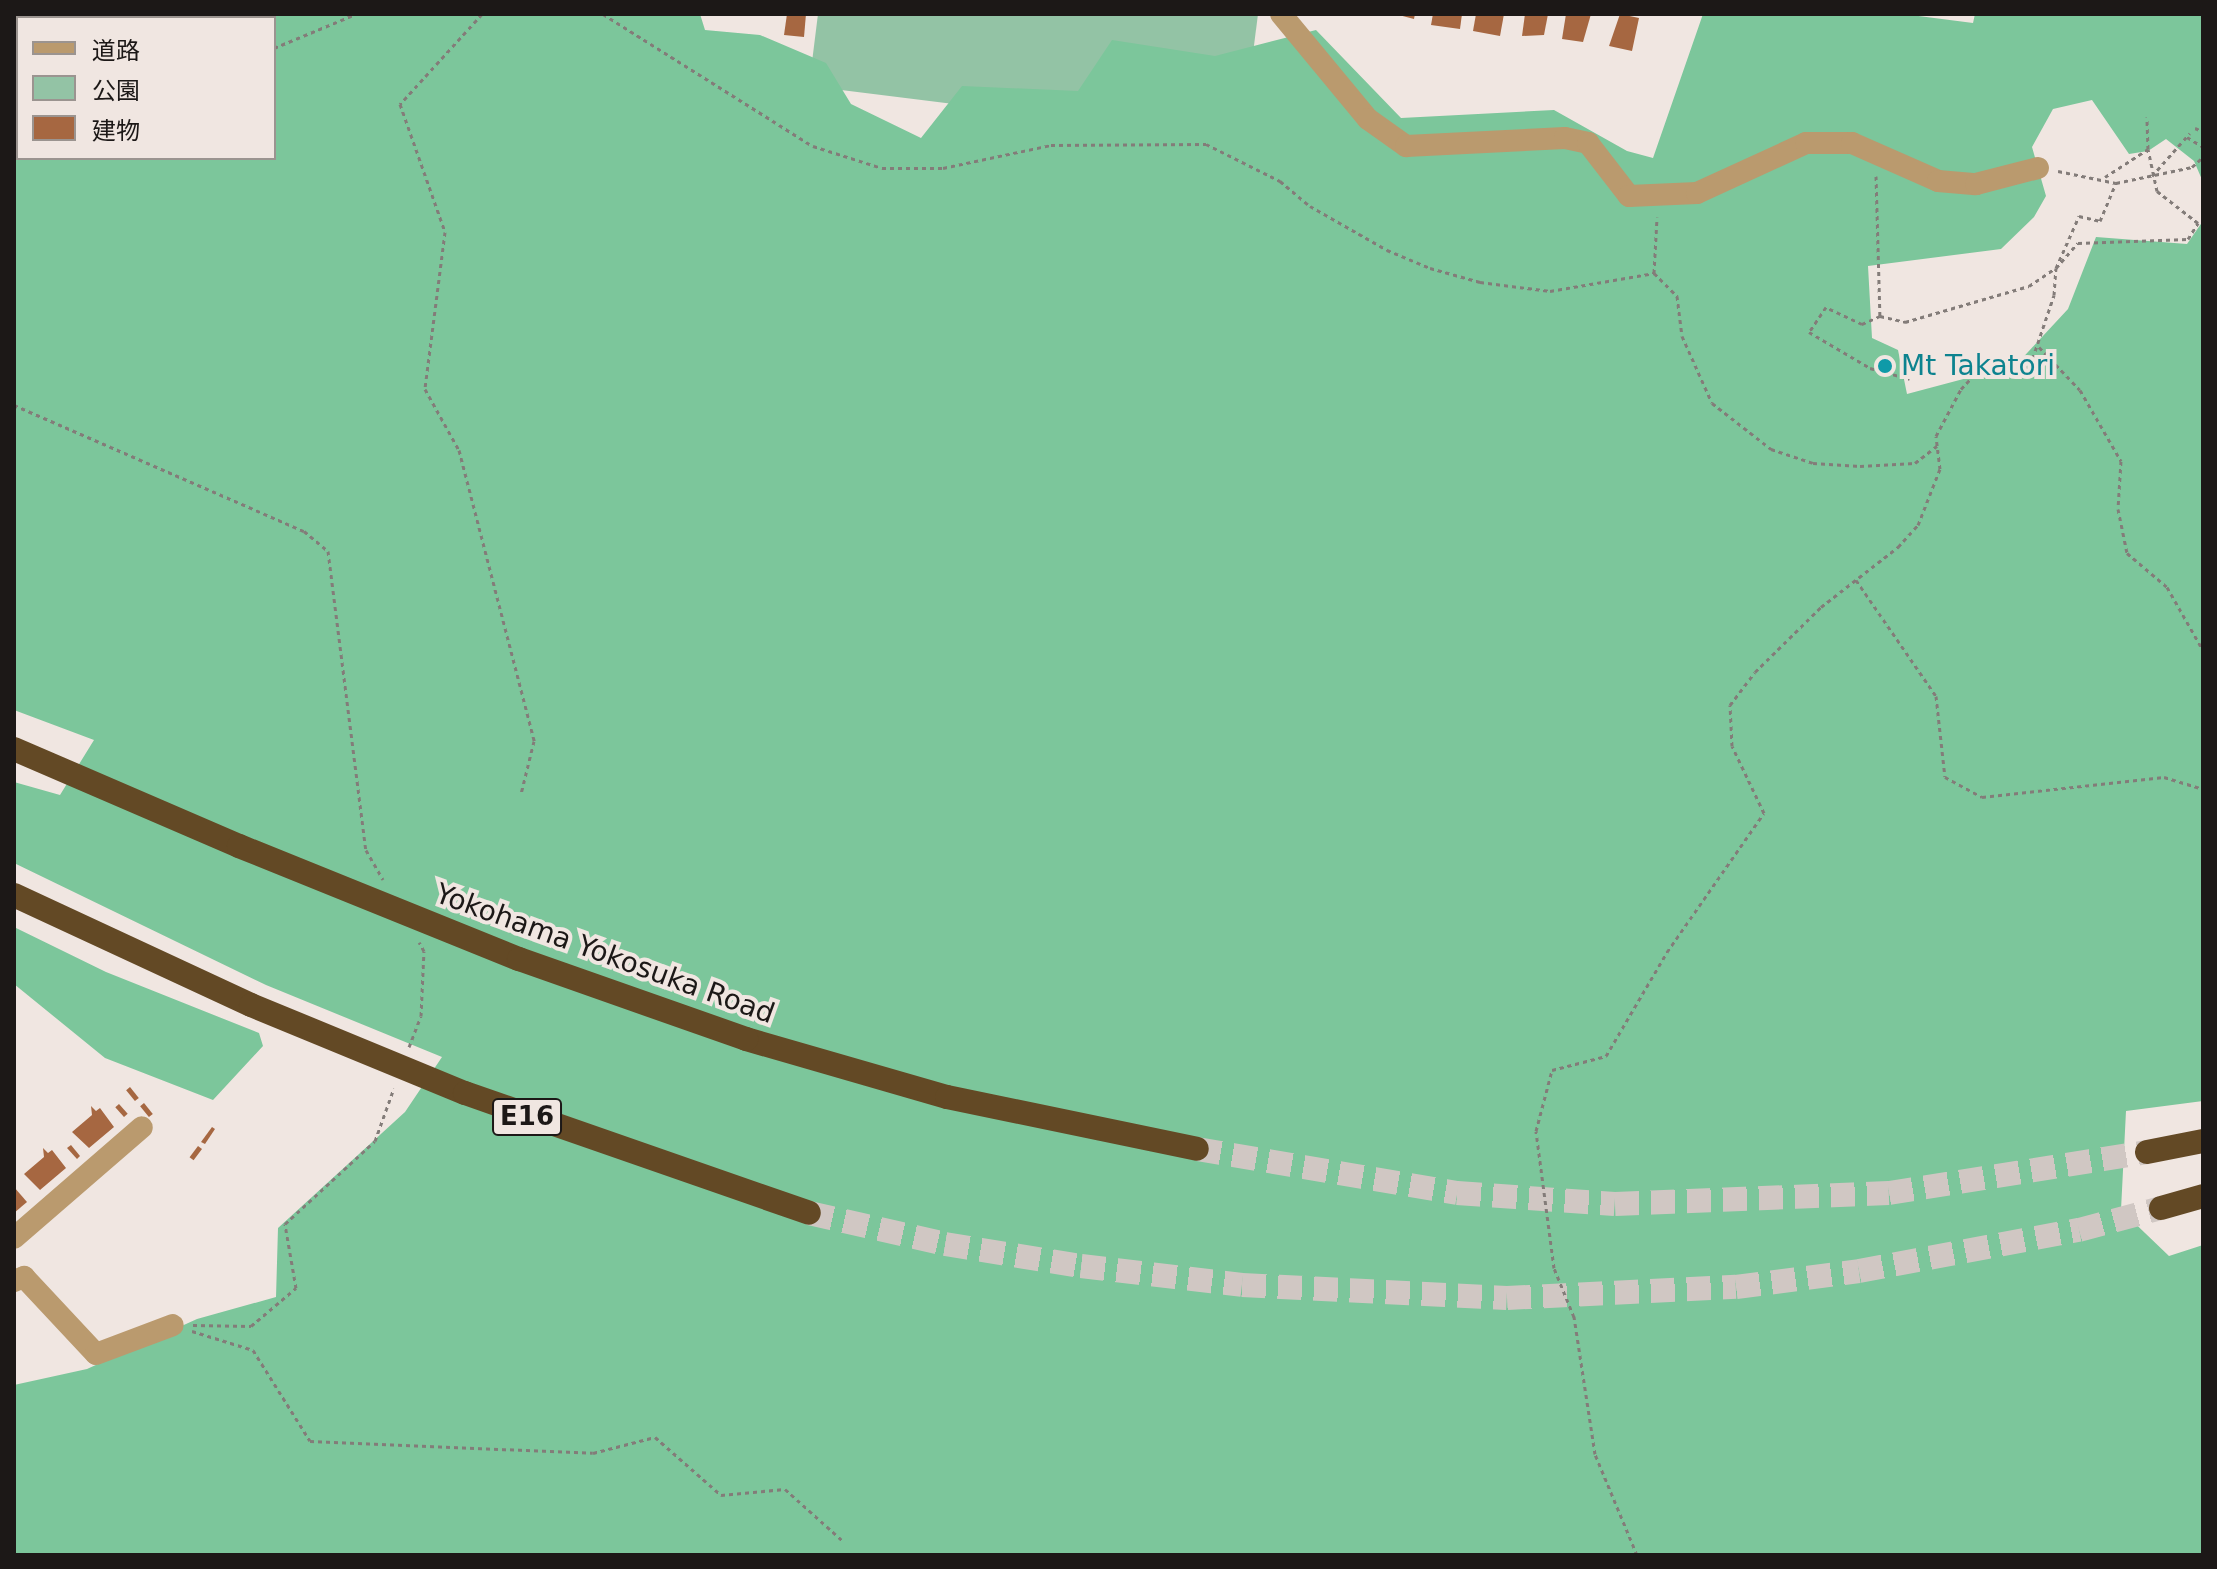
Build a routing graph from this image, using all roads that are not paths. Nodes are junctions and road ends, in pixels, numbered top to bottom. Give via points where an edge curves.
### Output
1 (1282, 15) edge
2 (2038, 168) road end
3 (14, 749) edge
4 (14, 895) edge
5 (142, 1127) dead end
6 (2203, 1141) edge
7 (1197, 1149) tunnel mouth
8 (2147, 1152) tunnel mouth
9 (2203, 1196) edge
10 (2161, 1208) tunnel mouth
11 (809, 1213) tunnel mouth
12 (14, 1238) edge
13 (14, 1281) edge
14 (173, 1325) road end

1 - 2 lane via 1368,119 1406,146 1565,138 1588,143 1629,196 1697,193 1806,143 1852,143 1938,181 1976,184
3 - 7 highway, Yokohama Yokosuka Road, bridge via 519,959 746,1039 947,1097
4 - 11 highway, E16, bridge via 251,1005 479,1099
5 - 12 lane
6 - 8 highway
9 - 10 highway
13 - 14 lane via 24,1277 96,1354

